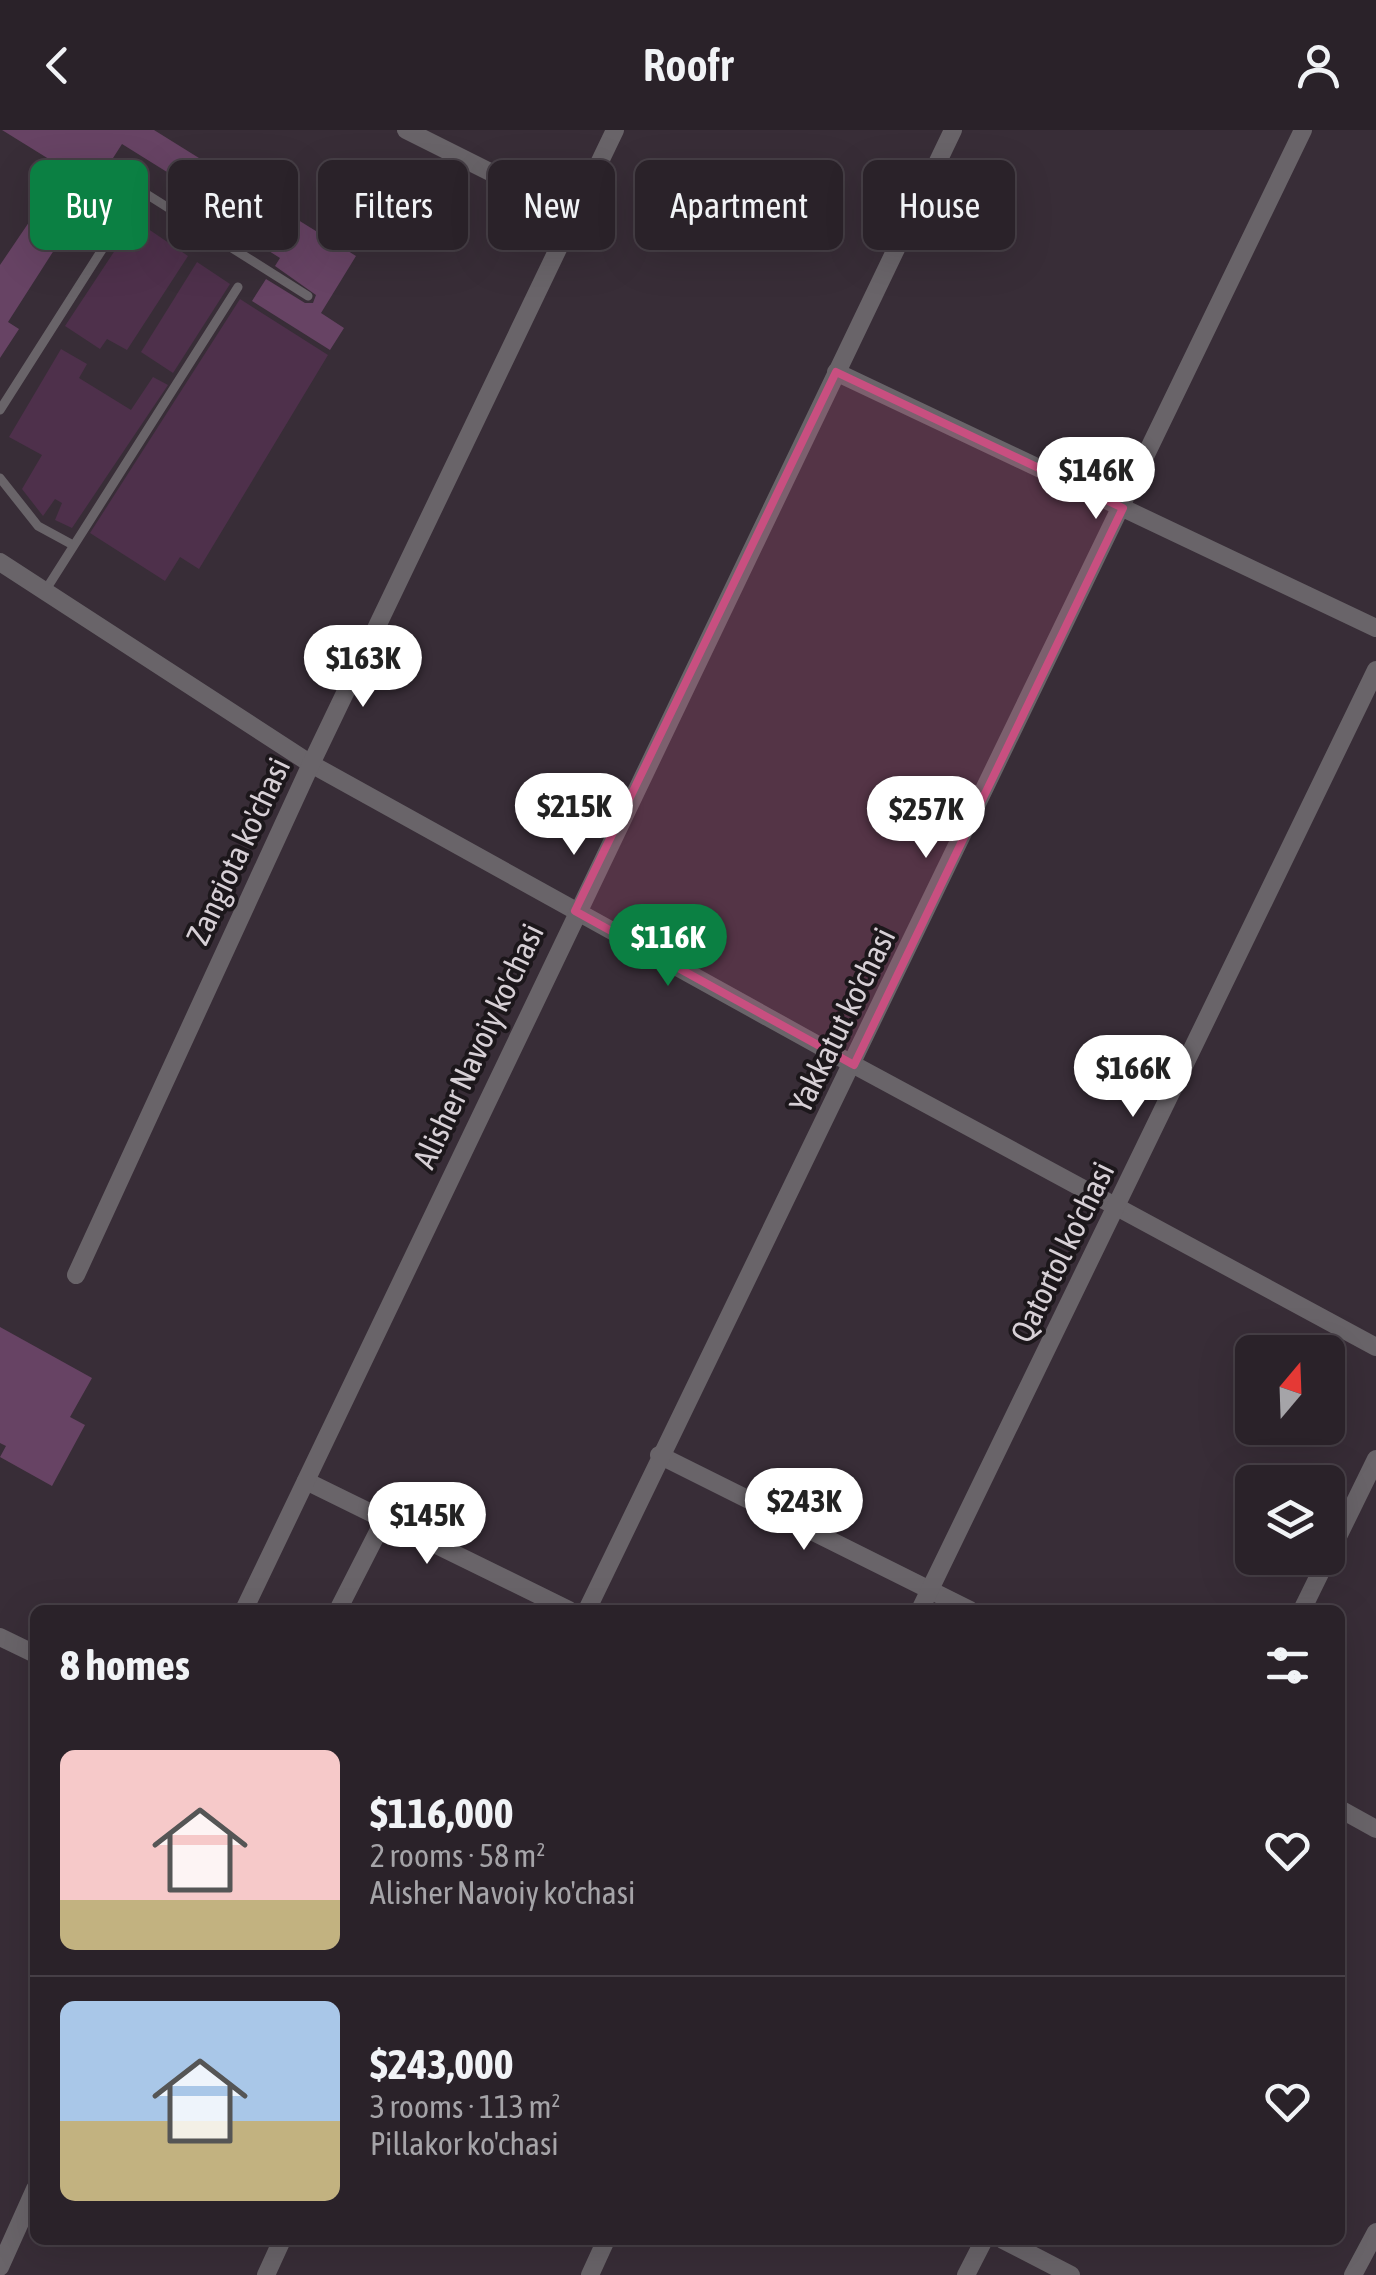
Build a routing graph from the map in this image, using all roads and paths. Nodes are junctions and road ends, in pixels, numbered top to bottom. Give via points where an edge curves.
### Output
1 (406, 130) edge
2 (616, 130) edge
3 (953, 130) edge
4 (1303, 130) edge
5 (602, 160) edge
6 (488, 171) edge
7 (559, 250) edge
8 (238, 287) dead end
9 (308, 296) dead end
10 (836, 372) junction
11 (0, 410) edge
12 (0, 478) edge
13 (1123, 508) junction
14 (73, 545) junction
15 (0, 562) edge
16 (44, 590) junction
17 (1376, 628) edge
18 (1376, 670) edge
19 (311, 764) junction
20 (575, 910) junction
21 (854, 1065) junction
22 (1118, 1205) junction
23 (76, 1275) dead end
24 (1376, 1347) edge
25 (659, 1454) junction
26 (1376, 1459) edge
27 (306, 1481) junction
28 (384, 1520) junction
29 (930, 1589) junction
30 (246, 1605) edge
31 (341, 1605) edge
32 (559, 1605) edge
33 (588, 1605) edge
34 (922, 1605) edge
35 (960, 1605) edge
36 (1304, 1605) edge
37 (0, 1637) edge
38 (30, 1652) edge
39 (1345, 1813) edge
40 (1376, 1829) edge
41 (30, 2200) edge
42 (1376, 2232) edge
43 (280, 2245) edge
44 (604, 2245) edge
45 (981, 2245) edge
46 (1012, 2245) edge
47 (0, 2267) edge
48 (266, 2275) edge
49 (590, 2275) edge
50 (966, 2275) edge
51 (1071, 2275) edge
52 (1353, 2275) edge

1 - 6 street
2 - 5 street, Zangiota ko'chasi
3 - 10 street, Alisher Navoiy ko'chasi
4 - 13 street, Yakkatut ko'chasi
7 - 19 street, Zangiota ko'chasi
8 - 14 lane
9 - 11 lane via 140,190
10 - 13 street
10 - 20 street, Alisher Navoiy ko'chasi
12 - 14 lane via 38,526
13 - 17 street
13 - 21 street, Yakkatut ko'chasi
14 - 16 lane
15 - 16 street
16 - 19 street
18 - 22 street, Qatortol ko'chasi
19 - 20 street
19 - 23 street, Zangiota ko'chasi
20 - 21 street
20 - 27 street, Alisher Navoiy ko'chasi
21 - 22 street
21 - 25 street, Yakkatut ko'chasi
22 - 24 street
22 - 29 street, Qatortol ko'chasi
25 - 29 street
25 - 33 street, Yakkatut ko'chasi
26 - 36 street
27 - 28 street
27 - 30 street, Alisher Navoiy ko'chasi
28 - 31 street
28 - 32 street
29 - 34 street, Qatortol ko'chasi
29 - 35 street
37 - 38 street
39 - 40 street
41 - 47 street
42 - 52 street
43 - 48 street
44 - 49 street
45 - 50 street
46 - 51 street

